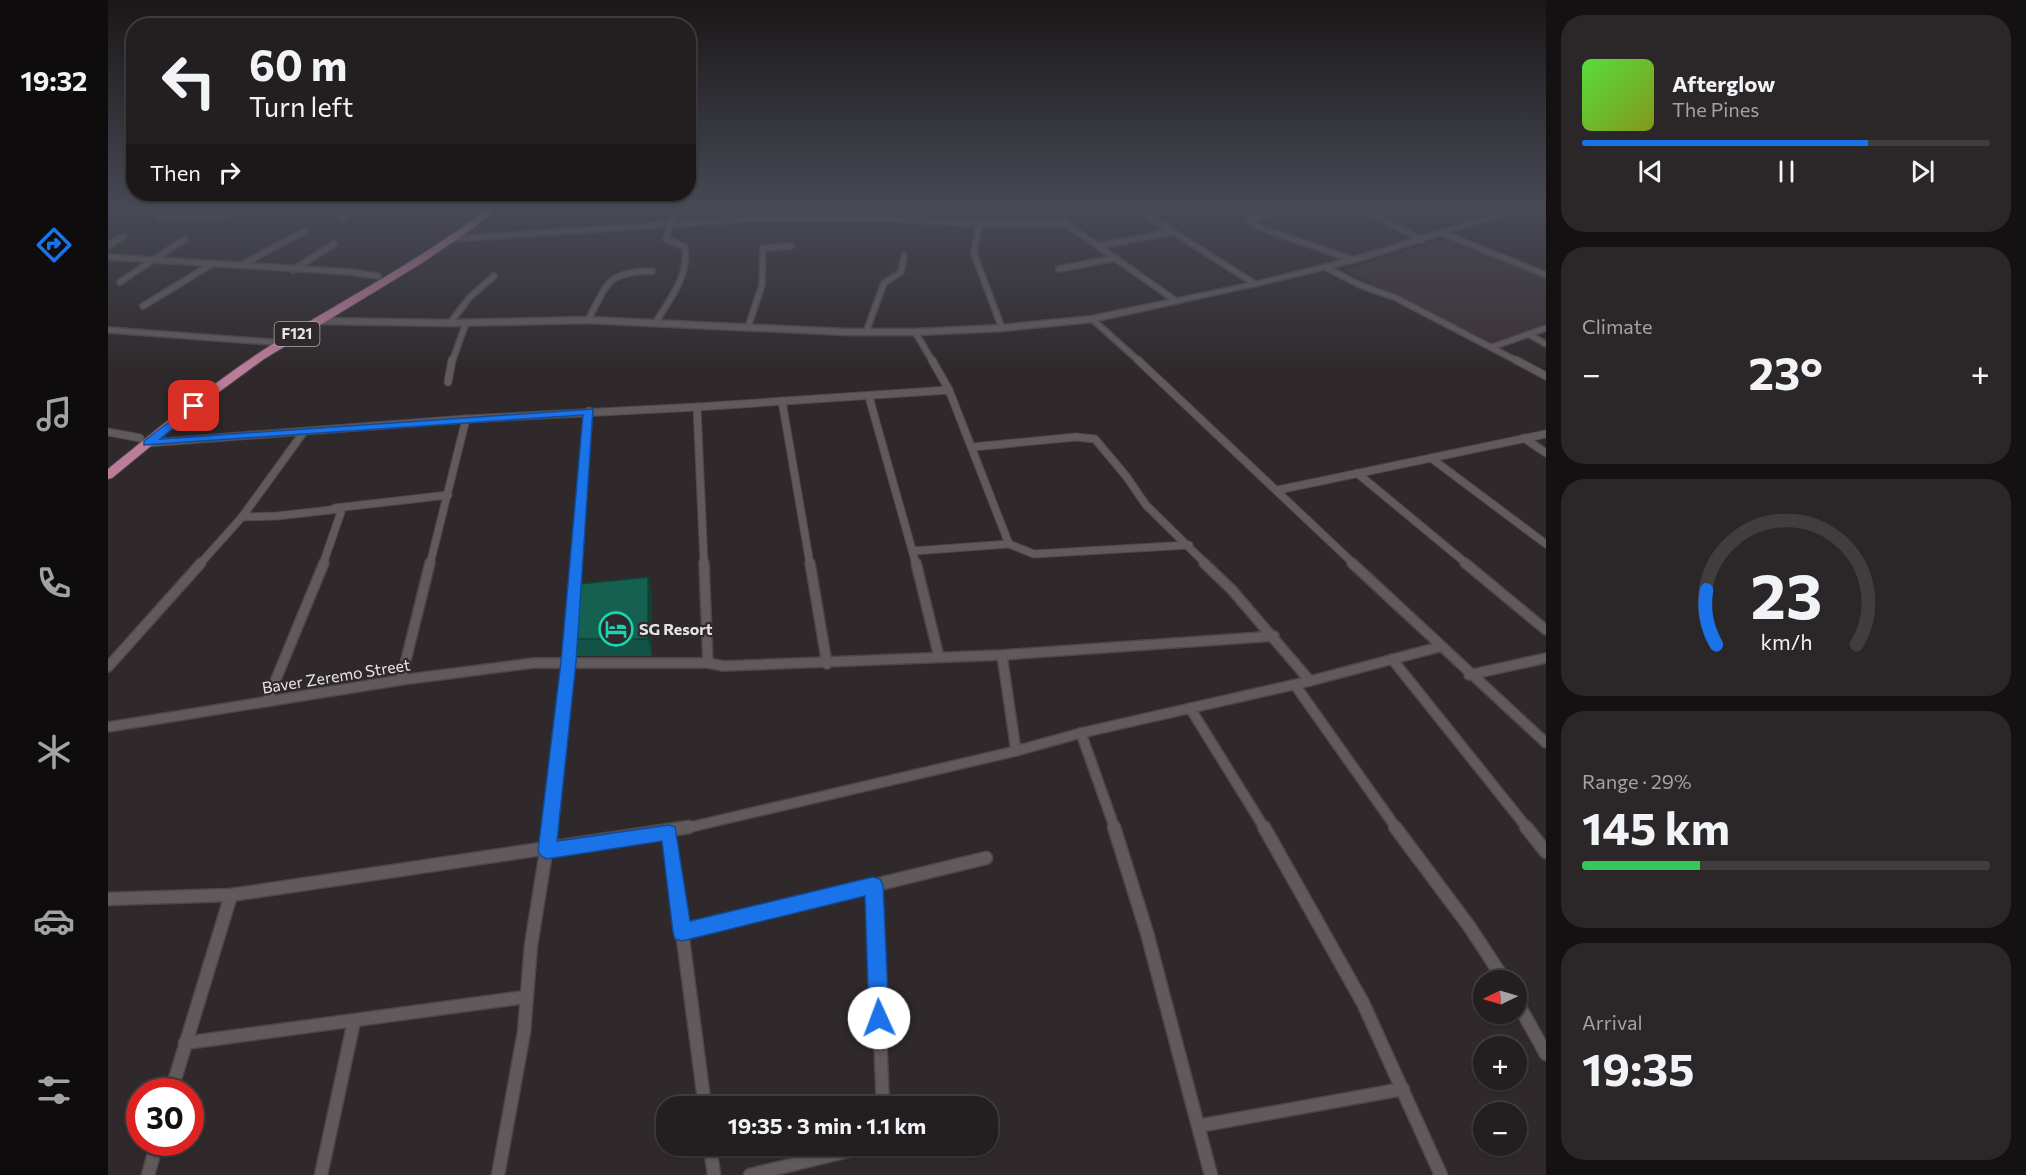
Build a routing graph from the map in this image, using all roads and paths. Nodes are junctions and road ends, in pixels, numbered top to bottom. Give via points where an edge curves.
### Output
1 (151, 262) edge
2 (169, 262) edge
3 (246, 262) edge
4 (305, 262) edge
5 (402, 262) edge
6 (415, 262) edge
7 (688, 262) edge
8 (763, 262) edge
9 (902, 262) edge
10 (977, 262) edge
11 (1096, 262) edge
12 (1121, 262) edge
13 (1220, 262) edge
14 (1345, 262) edge
15 (1513, 262) edge
16 (212, 264) junction
17 (241, 265) junction
18 (1324, 267) junction
19 (1059, 269) dead end
20 (292, 270) junction
21 (652, 271) dead end
22 (1546, 275) edge
23 (378, 276) junction
24 (494, 276) dead end
25 (120, 282) dead end
26 (1256, 284) junction
27 (1176, 301) junction
28 (143, 306) dead end
29 (1092, 319) junction
30 (588, 320) junction
31 (319, 321) junction
32 (656, 322) junction
33 (450, 323) junction
34 (466, 323) junction
35 (748, 327) junction
36 (1002, 328) junction
37 (1546, 328) edge
38 (108, 330) edge
39 (866, 332) junction
40 (915, 332) junction
41 (1528, 334) junction
42 (271, 342) junction
43 (1546, 345) edge
44 (1492, 347) junction
45 (1546, 376) edge
46 (448, 382) dead end
47 (949, 390) junction
48 (869, 397) junction
49 (782, 401) junction
50 (697, 407) junction
51 (589, 411) junction
52 (466, 419) junction
53 (108, 432) edge
54 (303, 433) junction
55 (1546, 434) edge
56 (1524, 438) junction
57 (144, 441) junction
58 (973, 447) junction
59 (1546, 453) edge
60 (1431, 458) junction
61 (108, 464) edge
62 (1357, 474) junction
63 (108, 475) edge
64 (1278, 490) junction
65 (448, 495) junction
66 (335, 508) junction
67 (242, 517) junction
68 (1009, 544) junction
69 (1546, 544) edge
70 (1189, 545) junction
71 (913, 551) junction
72 (1546, 630) edge
73 (1274, 636) junction
74 (1439, 647) junction
75 (1002, 655) junction
76 (939, 657) junction
77 (1546, 658) edge
78 (1392, 659) junction
79 (569, 662) junction
80 (708, 663) junction
81 (827, 664) junction
82 (108, 667) edge
83 (1469, 675) junction
84 (400, 680) junction
85 (1310, 681) junction
86 (1295, 685) junction
87 (267, 701) junction
88 (1190, 708) junction
89 (108, 727) edge
90 (1081, 733) junction
91 (1546, 743) edge
92 (1016, 751) junction
93 (669, 832) junction
94 (547, 851) junction
95 (1546, 852) edge
96 (986, 858) dead end
97 (873, 885) junction
98 (231, 895) junction
99 (108, 899) edge
100 (682, 932) junction
101 (1498, 970) edge
102 (526, 997) junction
103 (1527, 1020) edge
104 (354, 1021) junction
105 (185, 1043) junction
106 (1546, 1054) edge
107 (175, 1078) edge
108 (1403, 1089) junction
109 (704, 1096) edge
110 (883, 1096) edge
111 (1198, 1126) junction
112 (153, 1156) edge
113 (711, 1156) edge
114 (828, 1156) edge
115 (148, 1175) edge
116 (321, 1175) edge
117 (498, 1175) edge
118 (714, 1175) edge
119 (750, 1175) edge
120 (1211, 1175) edge
121 (1441, 1175) edge

1 - 25 street
2 - 16 street
3 - 17 street
4 - 20 street
5 - 23 main road, F121
6 - 31 main road, F121
7 - 32 street
8 - 35 street via 762,285
9 - 39 street via 901,272 881,288
10 - 36 street
11 - 19 street
12 - 27 street
13 - 26 street
14 - 18 street
15 - 22 street
16 - 17 street
16 - 28 street
17 - 20 street
18 - 26 street
18 - 44 street
20 - 23 street
21 - 30 street via 625,271 613,277
23 - 42 main road, F121
24 - 33 street via 470,297
26 - 27 street
27 - 29 street
29 - 36 street
29 - 64 street
30 - 32 street
30 - 34 street
31 - 33 street
31 - 57 main road, F121
32 - 35 street
33 - 34 street
34 - 46 street
35 - 39 street
36 - 40 street
37 - 41 street
38 - 42 street
39 - 40 street
40 - 47 street
41 - 43 street
41 - 44 street
42 - 57 main road, F121 via 219,378
44 - 45 street
47 - 48 street
47 - 58 street
48 - 49 street
48 - 71 street
49 - 50 street
49 - 81 street
50 - 51 street
50 - 80 street
51 - 52 street
51 - 79 street
52 - 54 street
52 - 65 street
53 - 57 street
54 - 57 street
54 - 67 street
55 - 56 street
56 - 59 street
56 - 60 street
57 - 61 main road, F121
57 - 63 main road, F121
58 - 68 street
58 - 70 street via 1092,438 1146,505
60 - 62 street
60 - 69 street
62 - 64 street
62 - 72 street
64 - 74 street
65 - 66 street
65 - 84 street
66 - 67 street
66 - 87 street via 341,512 340,522
67 - 82 street
68 - 70 street via 1034,554
68 - 71 street
70 - 73 street
71 - 76 street
73 - 75 street, Baver Zeremo Street
73 - 85 street
74 - 78 street
74 - 83 street
75 - 76 street, Baver Zeremo Street
75 - 92 street
76 - 81 street, Baver Zeremo Street
77 - 83 street
78 - 85 street
78 - 95 street
79 - 80 street, Baver Zeremo Street
79 - 84 street, Baver Zeremo Street
79 - 94 street
80 - 81 street, Baver Zeremo Street
83 - 91 street
84 - 87 street, Baver Zeremo Street
85 - 86 street
86 - 88 street
86 - 101 street
87 - 89 street, Baver Zeremo Street
88 - 90 street
88 - 108 street via 1315,915 1363,1003
90 - 92 street
90 - 111 street via 1147,933
92 - 93 street
93 - 94 street
93 - 100 street
94 - 98 street
94 - 102 street
96 - 97 street
97 - 100 street
97 - 110 street
98 - 99 street
98 - 105 street
100 - 109 street
102 - 104 street
102 - 117 street via 524,1032
103 - 106 street
104 - 105 street
104 - 116 street
105 - 107 street
108 - 111 street
108 - 121 street
111 - 120 street
112 - 115 street
113 - 118 street
114 - 119 street

